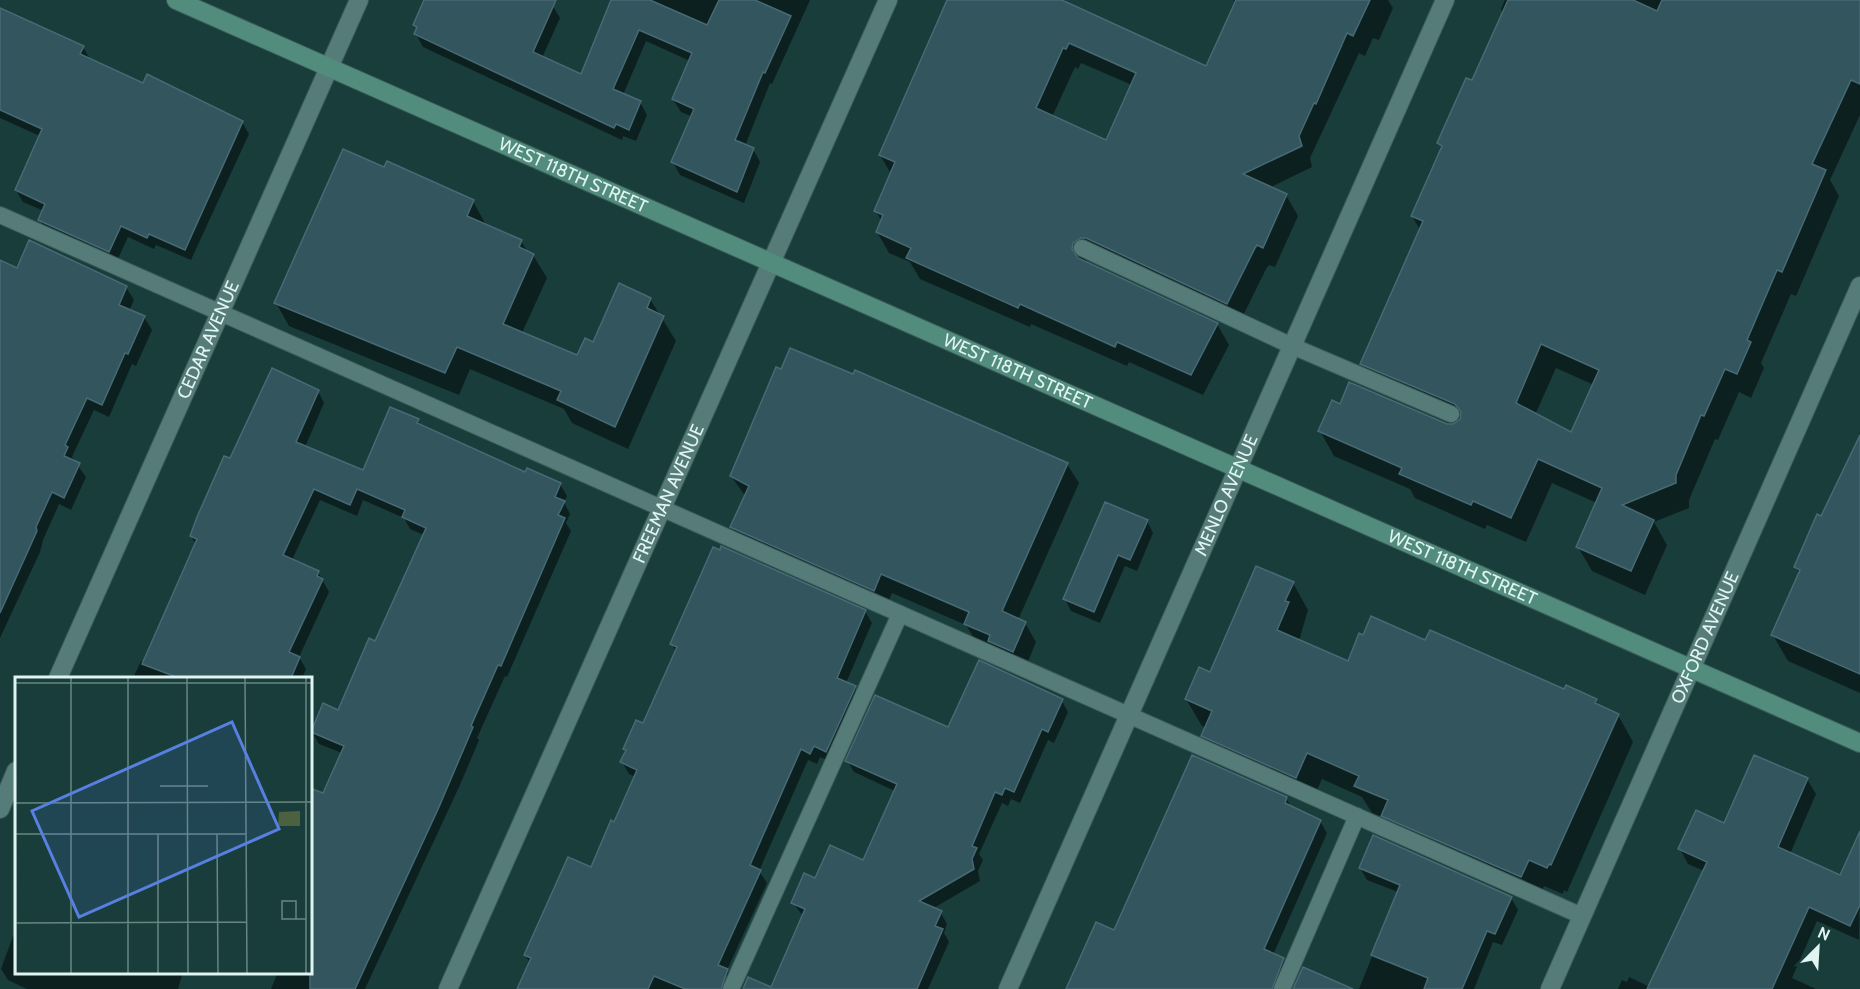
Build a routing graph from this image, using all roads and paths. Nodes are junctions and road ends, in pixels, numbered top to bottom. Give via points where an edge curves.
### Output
1 (176, 0) edge
2 (359, 0) edge
3 (888, 0) edge
4 (1445, 0) edge
5 (329, 68) junction
6 (0, 215) edge
7 (1082, 248) dead end
8 (771, 264) junction
9 (1860, 286) edge
10 (220, 313) junction
11 (1292, 346) junction
12 (1451, 414) dead end
13 (1237, 468) junction
14 (662, 508) junction
15 (900, 614) junction
16 (1692, 668) junction
17 (58, 677) edge
18 (1128, 715) junction
19 (1860, 743) edge
20 (15, 773) edge
21 (0, 809) edge
22 (1357, 816) junction
23 (1582, 916) junction
24 (448, 989) edge
25 (731, 989) edge
26 (1008, 989) edge
27 (1282, 989) edge
28 (1550, 989) edge

1 - 5 street, WEST 118TH STREET
2 - 5 street, CEDAR AVENUE
3 - 8 street, FREEMAN AVENUE
4 - 11 street, MENLO AVENUE
5 - 8 street, WEST 118TH STREET
5 - 10 street, CEDAR AVENUE
6 - 10 lane
7 - 11 lane
8 - 13 street, WEST 118TH STREET
8 - 14 street, FREEMAN AVENUE
9 - 16 street, OXFORD AVENUE
10 - 14 lane
10 - 17 street, CEDAR AVENUE
11 - 12 lane
11 - 13 street, MENLO AVENUE
13 - 16 street, WEST 118TH STREET
13 - 18 street, MENLO AVENUE
14 - 15 lane
14 - 24 street, FREEMAN AVENUE
15 - 18 lane
15 - 25 lane
16 - 19 street, WEST 118TH STREET
16 - 23 street, OXFORD AVENUE
18 - 22 lane
18 - 26 street, MENLO AVENUE
20 - 21 street
22 - 23 lane
22 - 27 lane
23 - 28 street, OXFORD AVENUE

